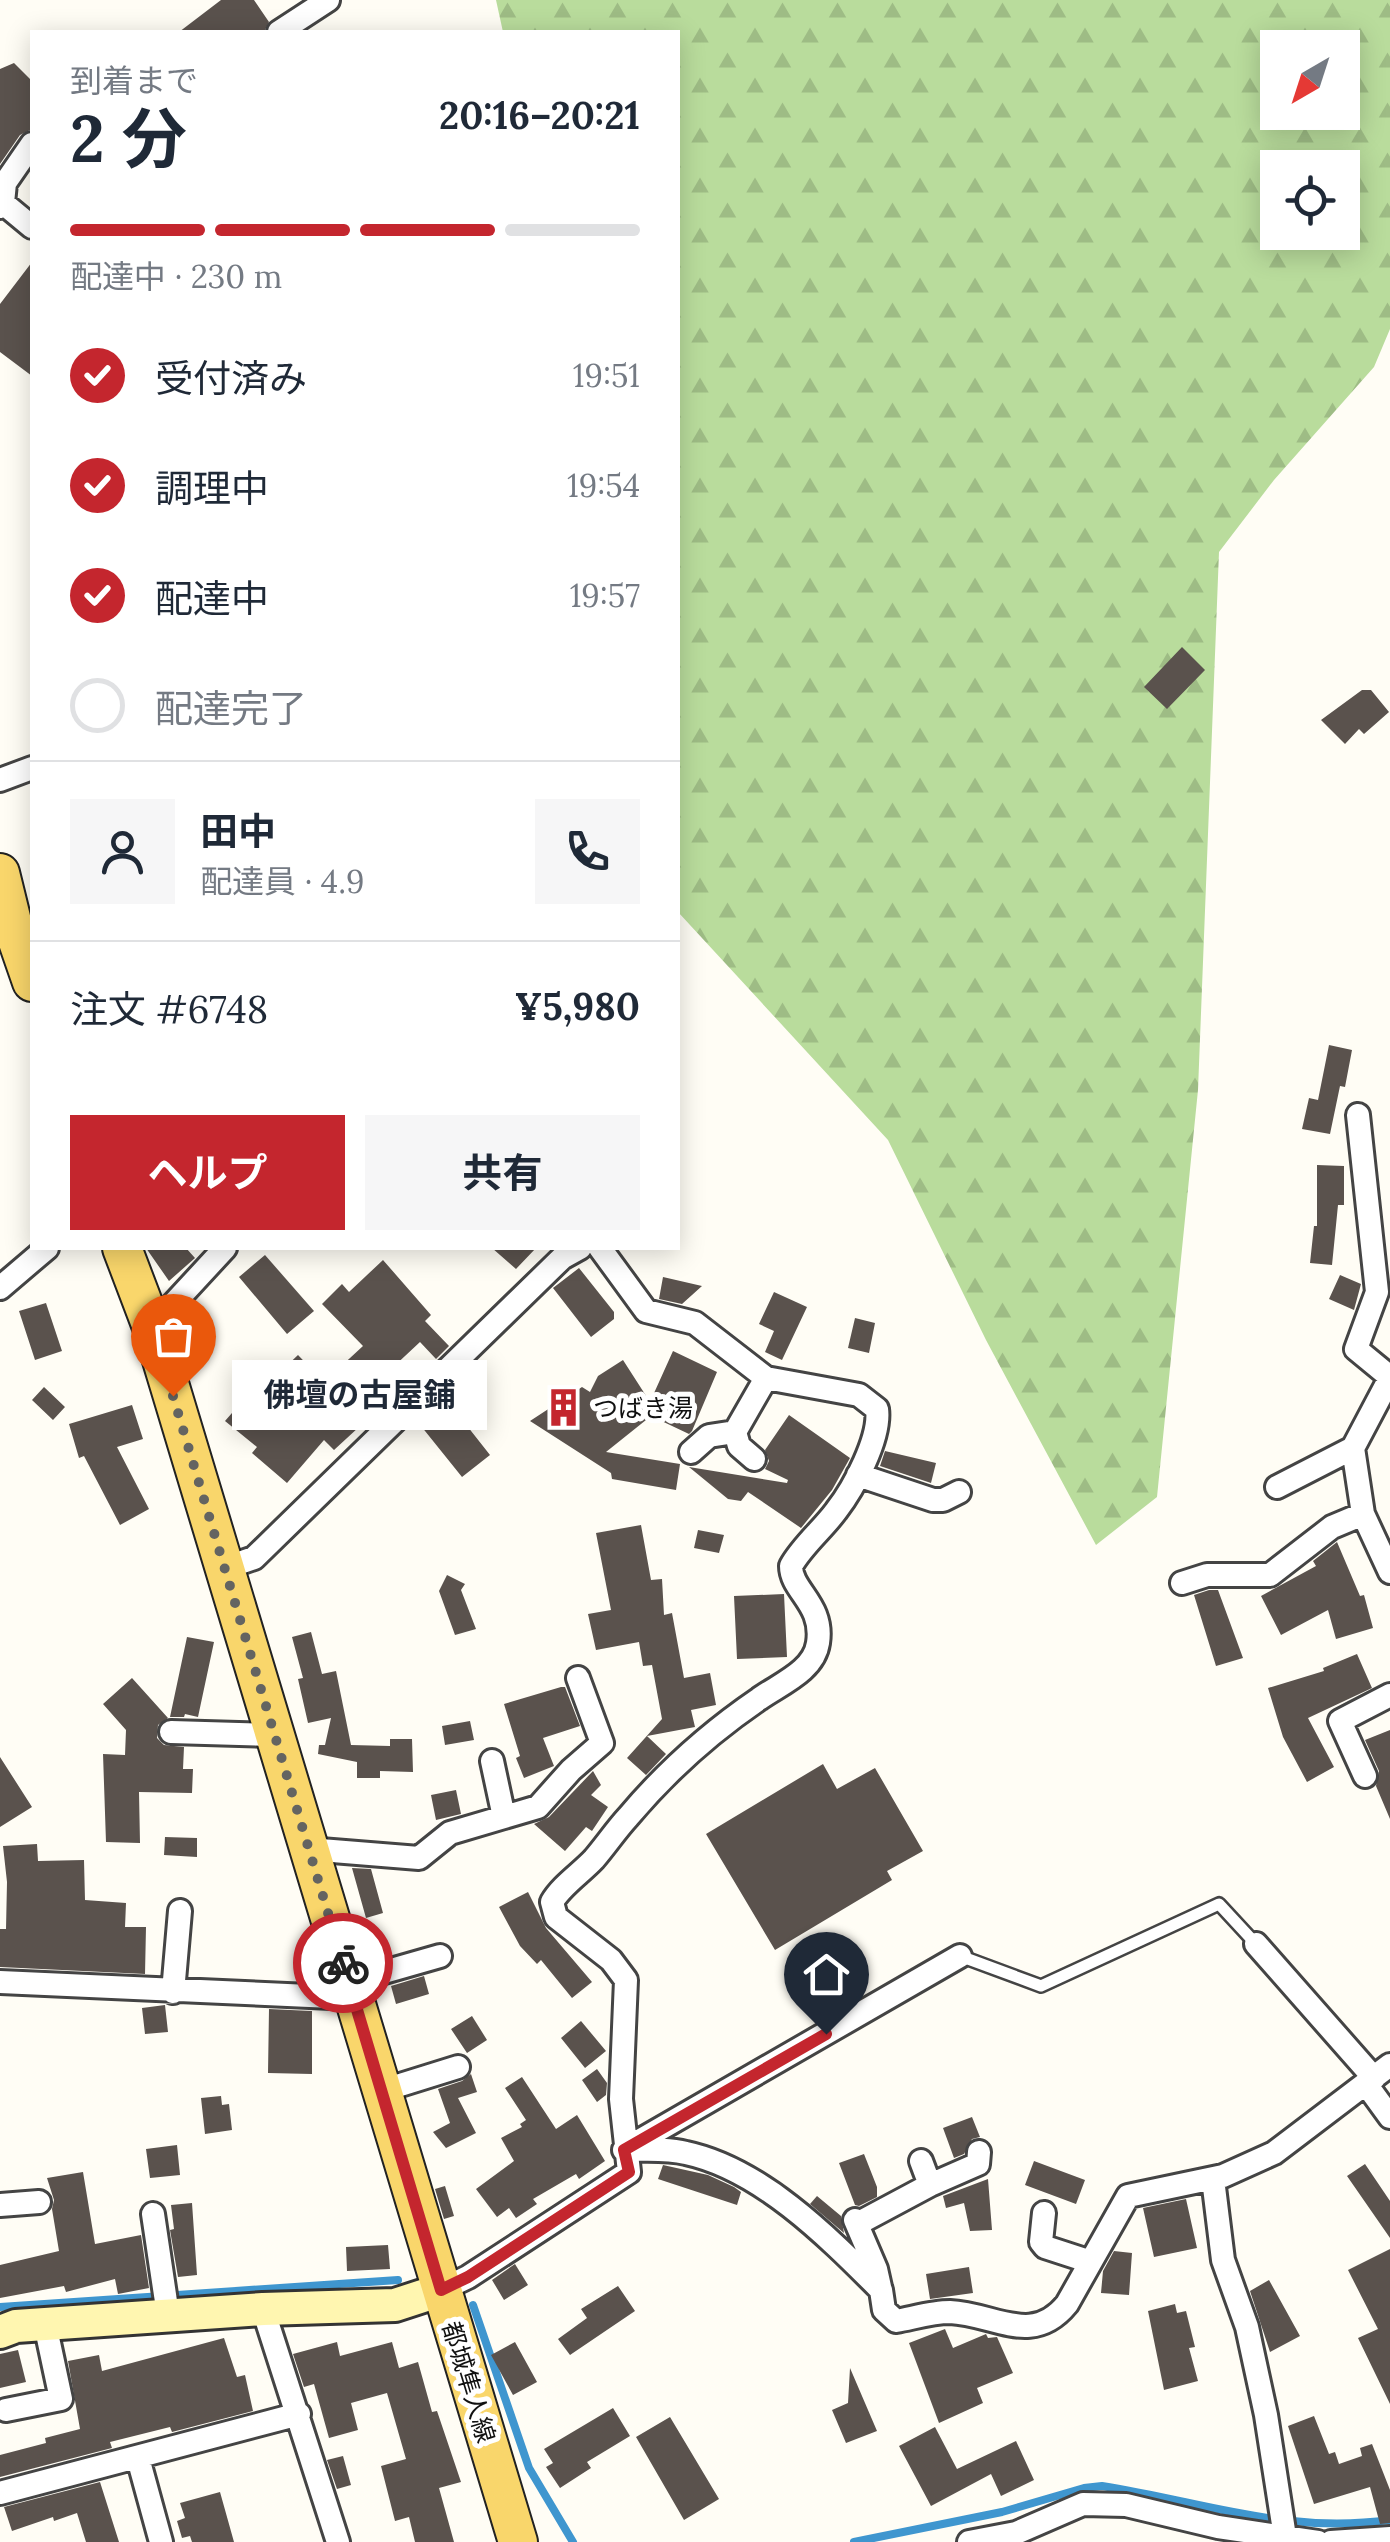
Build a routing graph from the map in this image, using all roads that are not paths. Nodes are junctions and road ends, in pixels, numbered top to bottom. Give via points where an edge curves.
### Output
1 (328, 0) edge
2 (282, 30) edge
3 (30, 147) edge
4 (1, 205) edge
5 (30, 226) edge
6 (30, 769) edge
7 (0, 780) edge
8 (0, 873) edge
9 (7, 930) edge
10 (30, 978) edge
11 (1358, 1115) dead end
12 (45, 1250) edge
13 (123, 1250) edge
14 (223, 1250) edge
15 (601, 1250) edge
16 (565, 1251) edge
17 (0, 1288) edge
18 (152, 1328) junction
19 (766, 1378) junction
20 (1390, 1378) edge
21 (735, 1432) junction
22 (1352, 1448) junction
23 (691, 1452) dead end
24 (754, 1459) dead end
25 (858, 1476) junction
26 (1277, 1487) dead end
27 (959, 1492) dead end
28 (1363, 1514) junction
29 (225, 1568) junction
30 (1390, 1572) edge
31 (1182, 1583) dead end
32 (578, 1678) dead end
33 (1390, 1695) edge
34 (171, 1732) dead end
35 (274, 1735) junction
36 (492, 1762) dead end
37 (1364, 1776) dead end
38 (504, 1817) junction
39 (308, 1849) junction
40 (180, 1911) dead end
41 (1256, 1944) joint
42 (440, 1956) dead end
43 (960, 1956) joint
44 (0, 1982) edge
45 (352, 1990) junction
46 (173, 1992) junction
47 (458, 2068) dead end
48 (1376, 2076) edge
49 (382, 2090) junction
50 (1390, 2117) edge
51 (624, 2150) junction
52 (979, 2152) dead end
53 (921, 2161) dead end
54 (1212, 2179) junction
55 (930, 2186) junction
56 (38, 2202) dead end
57 (0, 2205) edge
58 (1044, 2213) dead end
59 (153, 2214) dead end
60 (1088, 2261) junction
61 (441, 2290) junction
62 (880, 2290) junction
63 (262, 2308) junction
64 (167, 2313) junction
65 (45, 2324) junction
66 (0, 2332) edge
67 (6, 2410) dead end
68 (299, 2414) junction
69 (138, 2458) junction
70 (0, 2493) edge
71 (1283, 2526) junction
72 (1390, 2538) edge
73 (161, 2542) edge
74 (338, 2542) edge
75 (518, 2542) edge
76 (969, 2542) edge
77 (1318, 2542) edge
78 (1331, 2542) edge

1 - 2 street
3 - 4 street via 8,177
4 - 5 street
6 - 7 street
8 - 9 main road
9 - 10 main road
11 - 20 street via 1378,1292 1356,1349
12 - 17 street
13 - 18 main road, 都城隼人線
14 - 18 street
15 - 19 street via 646,1311 695,1323
16 - 29 street via 254,1558
18 - 29 main road, 都城隼人線
19 - 21 street
19 - 25 street via 858,1395 877,1409
20 - 22 street
21 - 23 street via 709,1436
21 - 24 street
22 - 26 street
22 - 28 street
25 - 27 street via 933,1500
25 - 51 street via 791,1566 817,1617 814,1656 720,1728 553,1898 556,1916 612,1960 626,1980
28 - 30 street
28 - 31 street via 1332,1528 1270,1575 1207,1575
29 - 35 main road, 都城隼人線
32 - 38 street via 602,1743 538,1807
33 - 37 street via 1340,1722
34 - 35 street
35 - 39 main road, 都城隼人線
36 - 38 street
38 - 39 street via 450,1833 419,1858
39 - 45 main road, 都城隼人線
40 - 46 street
41 - 43 lane via 1219,1904 1040,1986
41 - 48 street
42 - 45 street
43 - 51 street
44 - 46 street
45 - 46 street
45 - 49 main road, 都城隼人線
47 - 49 street
48 - 50 street
48 - 54 street via 1274,2153
49 - 61 main road, 都城隼人線
51 - 61 street via 629,2172
51 - 62 street via 688,2153 753,2179
52 - 55 street via 978,2164
53 - 55 street
54 - 60 street via 1128,2196
54 - 71 street via 1223,2260 1247,2326 1266,2415
55 - 62 street via 856,2222
56 - 57 street
58 - 60 street via 1046,2247
59 - 64 street
60 - 62 street via 1067,2304 1037,2326 948,2312 896,2321 884,2310
61 - 63 street via 395,2305
61 - 75 main road, 都城隼人線
63 - 64 street
63 - 68 street
64 - 65 street
65 - 66 street
65 - 67 street via 73,2398
68 - 69 street
68 - 74 street
69 - 70 street
69 - 73 street
71 - 76 street via 1218,2527 1126,2504 1083,2504 1016,2534
71 - 77 street
72 - 78 street

